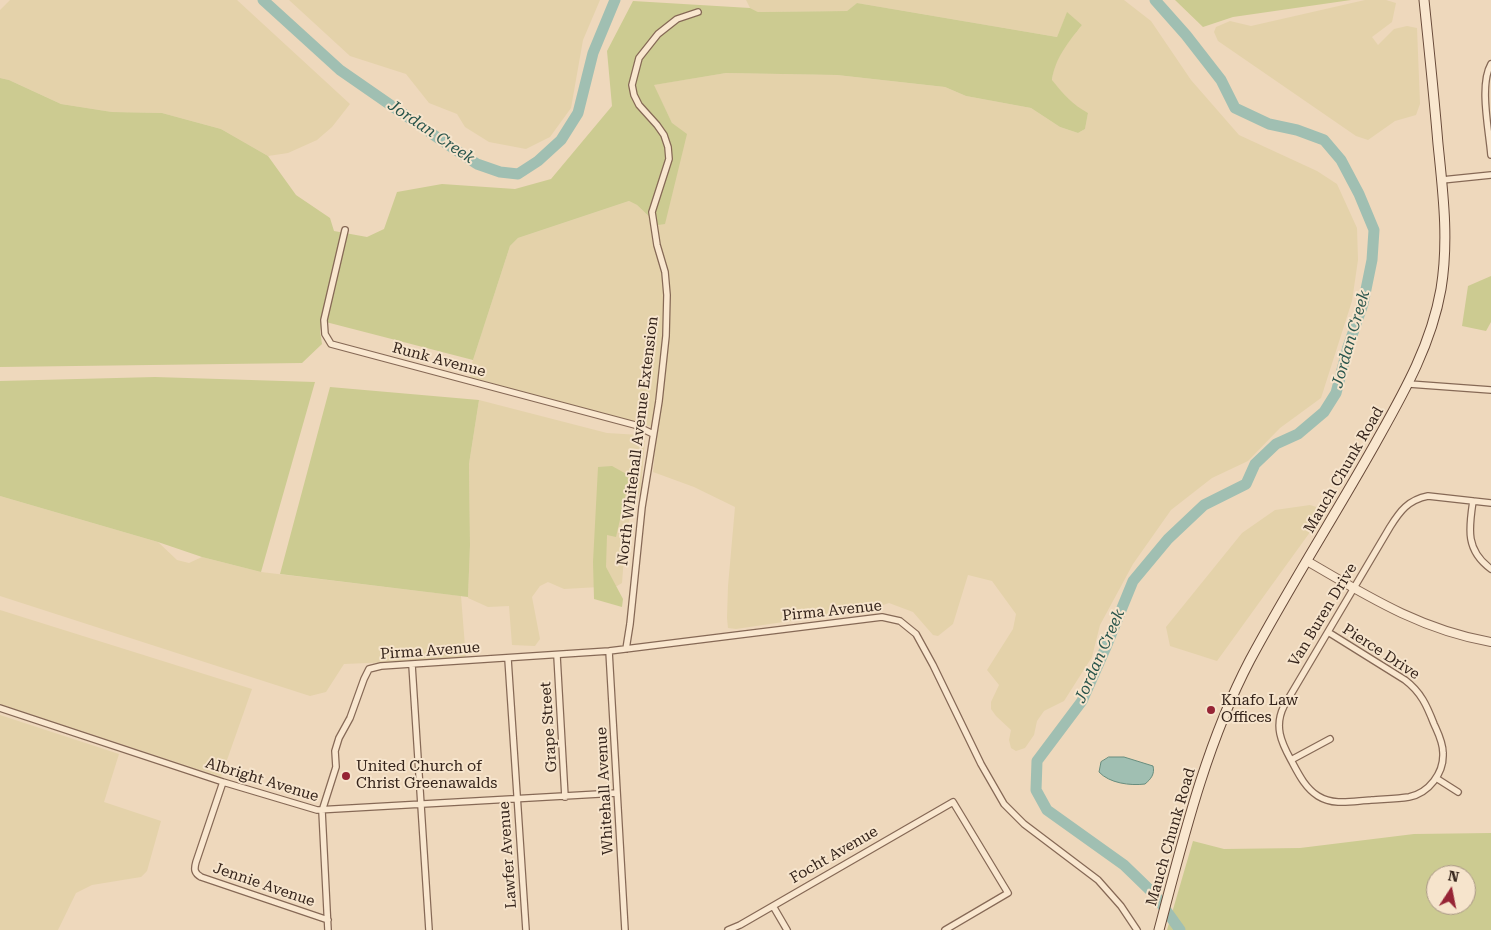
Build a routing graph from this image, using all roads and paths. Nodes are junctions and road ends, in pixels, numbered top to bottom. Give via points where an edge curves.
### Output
1 (1424, 0) edge
2 (698, 12) dead end
3 (1491, 64) edge
4 (1491, 155) edge
5 (1491, 175) edge
6 (1442, 180) junction
7 (345, 230) dead end
8 (1409, 384) junction
9 (1491, 390) edge
10 (653, 434) junction
11 (1472, 500) junction
12 (1491, 503) edge
13 (1307, 561) junction
14 (1491, 568) edge
15 (1354, 588) junction
16 (1328, 632) junction
17 (1491, 642) edge
18 (626, 649) junction
19 (609, 651) junction
20 (557, 656) junction
21 (508, 659) junction
22 (412, 665) junction
23 (0, 708) edge
24 (1330, 739) dead end
25 (1291, 760) junction
26 (1436, 778) junction
27 (223, 782) junction
28 (1458, 792) dead end
29 (617, 794) junction
30 (566, 797) junction
31 (517, 800) junction
32 (420, 805) junction
33 (322, 811) junction
34 (773, 906) junction
35 (328, 920) junction
36 (328, 930) edge
37 (429, 930) edge
38 (526, 930) edge
39 (625, 930) edge
40 (728, 930) edge
41 (787, 930) edge
42 (945, 930) edge
43 (1137, 930) edge
44 (1159, 930) edge

1 - 6 main road, Mauch Chunk Road
2 - 10 street, North Whitehall Avenue Extension via 677,19 658,34 640,58 632,85 639,105 657,124 668,147 668,159 652,212 667,295 665,347
3 - 4 street via 1485,90
5 - 6 street
6 - 8 main road, Mauch Chunk Road via 1446,233 1441,290 1424,350
7 - 10 street, Runk Avenue via 324,320 325,334 331,344 635,425
8 - 9 street
8 - 13 main road, Mauch Chunk Road
10 - 18 street, North Whitehall Avenue Extension
11 - 12 street, Van Buren Drive
11 - 14 street via 1471,543
11 - 15 street, Van Buren Drive via 1428,496 1404,507
13 - 15 street
13 - 44 main road, Mauch Chunk Road via 1230,702 1210,754
15 - 16 street, Van Buren Drive
15 - 17 street via 1421,623
16 - 25 street, Van Buren Drive via 1280,717 1279,734
16 - 26 street, Pierce Drive via 1405,680 1419,693 1443,746 1443,762
18 - 19 street, Pirma Avenue
18 - 43 street, Pirma Avenue via 875,617 900,621 912,630 924,648 1004,804 1024,824 1098,880
19 - 20 street, Pirma Avenue
19 - 29 street, Whitehall Avenue
20 - 21 street, Pirma Avenue
20 - 30 street, Grape Street
21 - 22 street, Pirma Avenue
21 - 31 street, Lawfer Avenue
22 - 32 street
22 - 33 street, Pirma Avenue via 369,669 339,738 335,751 336,767
23 - 27 street, Albright Avenue
24 - 25 street
25 - 26 street, Van Buren Drive via 1304,782 1317,795 1331,801 1408,797 1422,792
26 - 28 street
27 - 33 street, Albright Avenue
27 - 35 street, Jennie Avenue via 195,871 201,877
29 - 30 street, Albright Avenue
29 - 39 street, Whitehall Avenue
30 - 31 street, Albright Avenue
31 - 32 street, Albright Avenue
31 - 38 street, Lawfer Avenue
32 - 33 street, Albright Avenue
32 - 37 street
33 - 35 street
34 - 40 street, Focht Avenue
34 - 41 street
34 - 42 street, Focht Avenue via 953,802 1008,893
35 - 36 street

